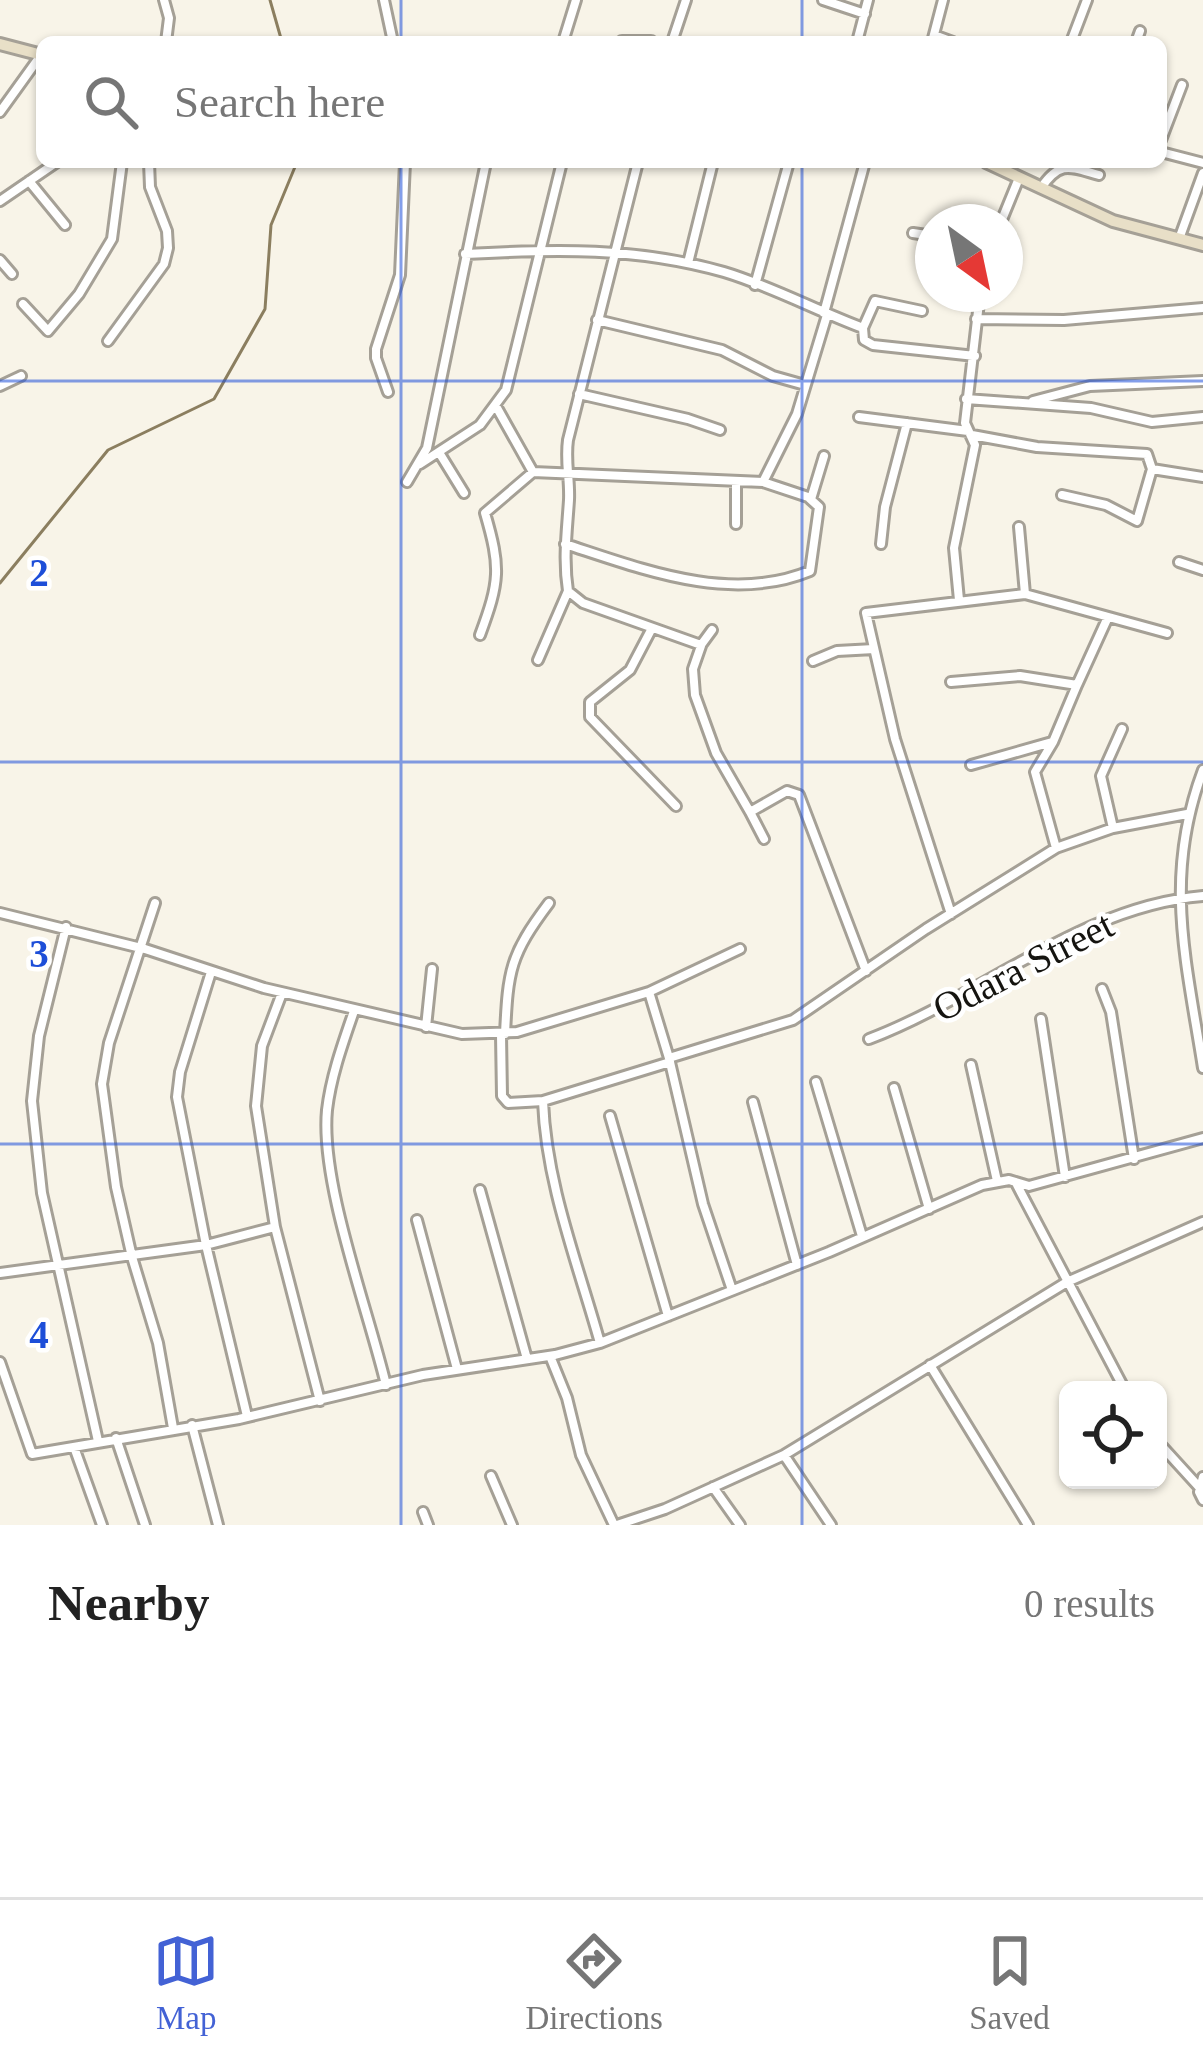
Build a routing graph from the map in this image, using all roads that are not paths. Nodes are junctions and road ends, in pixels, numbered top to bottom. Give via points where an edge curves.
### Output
1 (164, 0) edge
2 (384, 0) edge
3 (576, 0) edge
4 (686, 0) edge
5 (823, 0) edge
6 (868, 0) edge
7 (943, 0) edge
8 (1087, 0) edge
9 (865, 14) junction
10 (1140, 31) dead end
11 (167, 36) edge
12 (392, 36) edge
13 (565, 36) edge
14 (674, 36) edge
15 (859, 36) edge
16 (934, 36) edge
17 (1073, 36) edge
18 (1138, 36) edge
19 (0, 44) edge
20 (36, 53) edge
21 (36, 63) edge
22 (1181, 85) dead end
23 (0, 112) edge
24 (1167, 124) edge
25 (1167, 154) edge
26 (1203, 163) edge
27 (48, 168) edge
28 (121, 168) edge
29 (150, 168) edge
30 (405, 168) edge
31 (485, 168) edge
32 (561, 168) edge
33 (636, 168) edge
34 (712, 168) edge
35 (787, 168) edge
36 (863, 168) edge
37 (999, 168) edge
38 (1022, 168) edge
39 (1203, 173) edge
40 (1099, 176) dead end
41 (1019, 177) junction
42 (29, 181) junction
43 (1041, 188) junction
44 (0, 201) edge
45 (1008, 204) edge
46 (65, 224) dead end
47 (1179, 239) junction
48 (1203, 245) edge
49 (615, 250) junction
50 (540, 251) junction
51 (464, 254) junction
52 (0, 260) edge
53 (688, 263) junction
54 (11, 274) dead end
55 (755, 284) junction
56 (23, 304) dead end
57 (1203, 308) edge
58 (915, 310) edge
59 (977, 312) edge
60 (826, 314) junction
61 (976, 319) junction
62 (597, 320) junction
63 (863, 328) junction
64 (108, 341) dead end
65 (975, 356) junction
66 (21, 376) dead end
67 (1203, 381) edge
68 (805, 385) junction
69 (0, 386) edge
70 (388, 392) dead end
71 (579, 394) junction
72 (966, 399) junction
73 (1030, 402) junction
74 (497, 408) junction
75 (860, 417) dead end
76 (1203, 417) edge
77 (907, 423) junction
78 (720, 430) dead end
79 (970, 433) junction
80 (440, 454) junction
81 (824, 456) dead end
82 (420, 464) junction
83 (1152, 469) junction
84 (533, 472) junction
85 (568, 476) junction
86 (1203, 477) edge
87 (406, 482) dead end
88 (763, 482) junction
89 (736, 483) junction
90 (464, 493) dead end
91 (1062, 495) dead end
92 (812, 499) junction
93 (736, 524) dead end
94 (1019, 527) dead end
95 (565, 544) junction
96 (881, 544) dead end
97 (1179, 562) dead end
98 (1203, 570) edge
99 (568, 591) junction
100 (1025, 594) junction
101 (958, 600) junction
102 (1108, 616) junction
103 (651, 630) junction
104 (712, 630) dead end
105 (1167, 634) dead end
106 (480, 635) dead end
107 (701, 646) junction
108 (874, 649) junction
109 (538, 660) dead end
110 (813, 661) dead end
111 (951, 682) dead end
112 (1077, 685) junction
113 (1122, 729) dead end
114 (1053, 742) junction
115 (971, 764) dead end
116 (1203, 770) edge
117 (676, 806) dead end
118 (1203, 808) edge
119 (1188, 810) junction
120 (750, 812) junction
121 (1113, 828) junction
122 (764, 839) dead end
123 (1056, 848) junction
124 (1203, 896) edge
125 (1179, 898) junction
126 (155, 903) dead end
127 (549, 903) dead end
128 (0, 913) edge
129 (952, 914) junction
130 (66, 927) junction
131 (142, 948) junction
132 (740, 949) dead end
133 (432, 969) dead end
134 (866, 971) junction
135 (211, 972) junction
136 (1102, 989) dead end
137 (649, 992) junction
138 (282, 993) junction
139 (354, 1011) junction
140 (1041, 1019) dead end
141 (426, 1028) junction
142 (503, 1035) junction
143 (868, 1040) dead end
144 (669, 1060) junction
145 (971, 1065) dead end
146 (1203, 1068) edge
147 (816, 1082) dead end
148 (893, 1088) dead end
149 (543, 1101) junction
150 (753, 1102) dead end
151 (610, 1116) dead end
152 (1203, 1138) edge
153 (1134, 1159) junction
154 (1065, 1177) junction
155 (997, 1181) junction
156 (1017, 1185) junction
157 (480, 1190) dead end
158 (928, 1209) junction
159 (417, 1220) dead end
160 (1203, 1222) edge
161 (275, 1227) junction
162 (862, 1236) junction
163 (206, 1245) junction
164 (132, 1257) junction
165 (56, 1263) junction
166 (797, 1265) junction
167 (0, 1274) edge
168 (1067, 1282) junction
169 (732, 1291) junction
170 (668, 1316) junction
171 (600, 1343) junction
172 (550, 1355) junction
173 (527, 1359) junction
174 (0, 1362) edge
175 (930, 1365) junction
176 (457, 1370) junction
177 (1120, 1381) edge
178 (386, 1384) junction
179 (320, 1401) junction
180 (247, 1416) junction
181 (192, 1425) junction
182 (173, 1428) junction
183 (116, 1438) junction
184 (98, 1441) junction
185 (74, 1447) junction
186 (1167, 1450) edge
187 (784, 1455) junction
188 (491, 1476) dead end
189 (1201, 1482) edge
190 (713, 1487) junction
191 (1203, 1500) edge
192 (423, 1512) dead end
193 (648, 1520) edge
194 (102, 1525) edge
195 (145, 1525) edge
196 (218, 1525) edge
197 (428, 1525) edge
198 (512, 1525) edge
199 (615, 1525) edge
200 (740, 1525) edge
201 (831, 1525) edge
202 (1028, 1525) edge

1 - 11 street
2 - 12 street
3 - 13 street
4 - 14 street
5 - 9 street
6 - 9 street
7 - 16 street
8 - 17 street
9 - 15 street
10 - 18 street
19 - 20 street
21 - 23 street
22 - 24 street
25 - 26 street
27 - 42 street
28 - 56 street via 112,239 80,294 48,332
29 - 64 street via 167,231 164,264
30 - 70 street via 400,275 376,349
31 - 51 street
32 - 50 street
33 - 49 street
34 - 53 street
35 - 55 street
36 - 60 street
37 - 41 street
38 - 41 street
39 - 47 street
40 - 43 street via 1061,168
41 - 43 street
41 - 45 street
42 - 44 street
42 - 46 street
43 - 47 street
47 - 48 street
49 - 50 street
49 - 53 street
49 - 62 street
50 - 51 street
50 - 74 street
51 - 82 street
52 - 54 street
53 - 55 street
55 - 60 street
57 - 61 street
58 - 63 street via 875,301
59 - 61 street
60 - 63 street
60 - 68 street
61 - 65 street
62 - 68 street via 722,350
62 - 71 street
63 - 65 street via 873,345
65 - 72 street
66 - 69 street
67 - 73 street via 1090,386
68 - 88 street
71 - 78 street
71 - 85 street
72 - 73 street
72 - 79 street
73 - 76 street via 1152,422
74 - 80 street
74 - 84 street
75 - 77 street
77 - 79 street
77 - 96 street
79 - 83 street via 1037,447 1147,454
79 - 101 street via 976,446 954,548
80 - 82 street
80 - 90 street
81 - 92 street
82 - 87 street
83 - 86 street
83 - 91 street via 1137,521
84 - 85 street
84 - 106 street via 485,513 498,570
85 - 89 street
85 - 95 street
88 - 89 street
88 - 92 street
89 - 93 street
92 - 95 street via 812,564 800,575 737,586 683,579
94 - 100 street
95 - 99 street
97 - 98 street
99 - 103 street
99 - 109 street
100 - 101 street
100 - 102 street
101 - 108 street via 866,613
102 - 105 street
102 - 112 street
103 - 107 street
103 - 117 street via 629,670 590,702 590,717
104 - 107 street
107 - 120 street via 694,695
108 - 110 street
108 - 129 street
111 - 112 street via 1020,676
112 - 114 street
113 - 121 street via 1101,776
114 - 115 street
114 - 123 street via 1035,772
116 - 119 street
118 - 119 street
119 - 121 street
119 - 125 street
120 - 122 street
120 - 134 street via 787,791 799,795
121 - 123 street
123 - 129 street
124 - 125 street, Odara Street
125 - 143 street, Odara Street via 1063,940
125 - 146 street
126 - 131 street
127 - 142 street via 511,964
128 - 130 street
129 - 134 street
130 - 131 street
130 - 165 street via 38,1036 32,1101
131 - 135 street
131 - 164 street via 102,1084
132 - 137 street
133 - 141 street
134 - 144 street via 793,1020
135 - 138 street
135 - 163 street via 177,1097
136 - 153 street
137 - 142 street
137 - 144 street
138 - 139 street
138 - 161 street via 256,1085
139 - 141 street
139 - 178 street via 332,1084 327,1137
140 - 154 street
141 - 142 street
142 - 149 street via 502,1096
144 - 149 street
144 - 169 street
145 - 155 street
147 - 162 street
148 - 158 street
149 - 171 street via 554,1185
150 - 166 street
151 - 170 street
152 - 153 street
153 - 154 street
154 - 156 street
155 - 156 street
155 - 158 street
156 - 168 street
157 - 173 street
158 - 162 street
159 - 176 street
160 - 168 street
161 - 163 street
161 - 179 street
162 - 166 street
163 - 164 street
163 - 180 street
164 - 165 street
164 - 182 street
165 - 167 street
165 - 184 street
166 - 169 street
168 - 175 street
168 - 177 street
169 - 170 street
170 - 171 street
171 - 172 street
172 - 173 street
172 - 199 street via 581,1455
173 - 176 street
174 - 185 street via 29,1453
175 - 187 street
175 - 202 street
176 - 178 street
178 - 179 street
179 - 180 street
180 - 181 street
181 - 182 street
181 - 196 street
182 - 183 street
183 - 184 street
183 - 195 street
184 - 185 street
185 - 194 street
186 - 189 street
187 - 190 street
187 - 201 street
188 - 198 street
189 - 191 street
190 - 193 street
190 - 200 street
192 - 197 street
193 - 199 street

